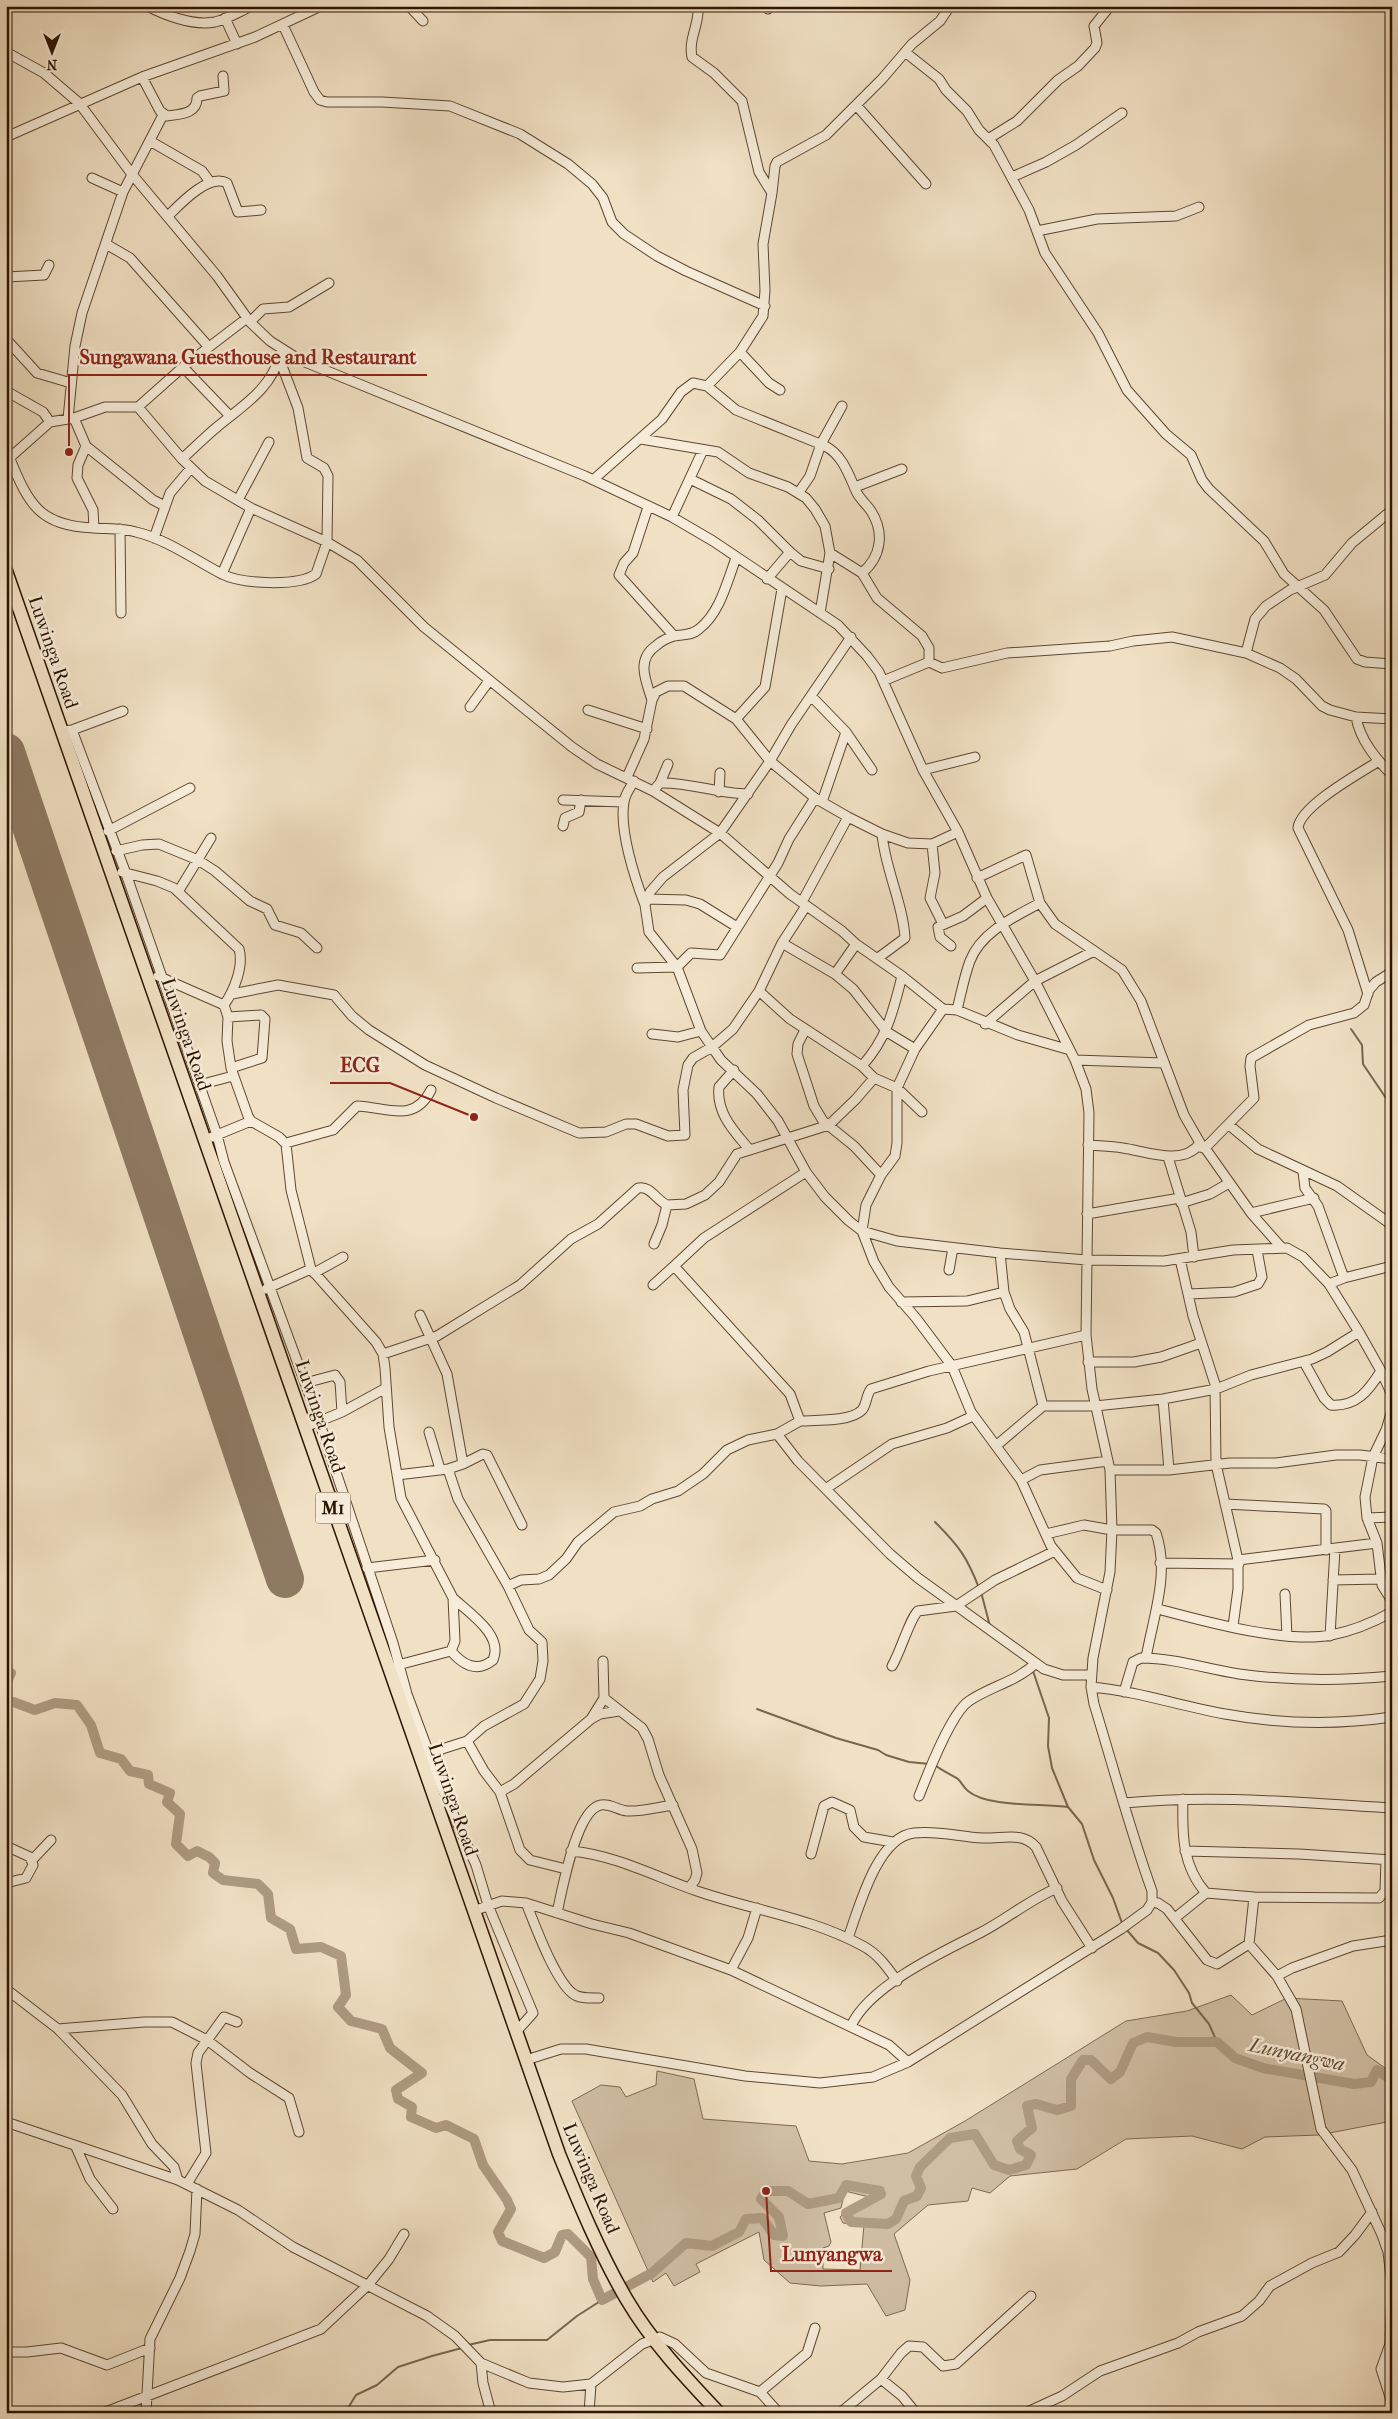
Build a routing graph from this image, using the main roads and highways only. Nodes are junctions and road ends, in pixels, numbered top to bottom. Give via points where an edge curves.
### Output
1 (6, 571) edge
2 (719, 2413) edge

1 - 2 highway, Luwinga Road / M1 via 67,730 112,874 153,975 162,1018 184,1063 200,1108 204,1140 219,1164 263,1290 305,1427 394,1668 473,1912 576,2195 627,2300 653,2338

